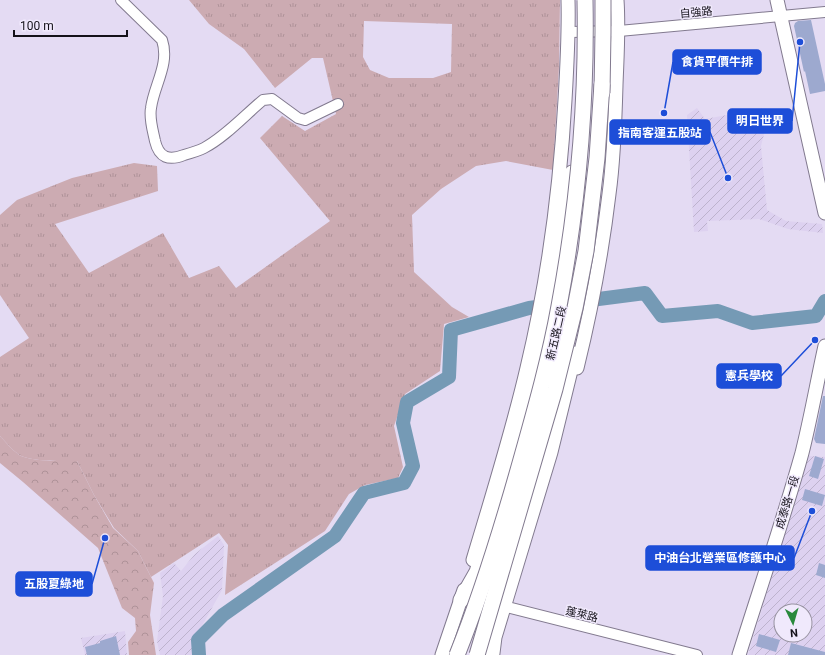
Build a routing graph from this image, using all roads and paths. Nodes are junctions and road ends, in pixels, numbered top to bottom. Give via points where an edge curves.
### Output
1 (121, 0) edge
2 (568, 0) edge
3 (586, 0) edge
4 (589, 0) edge
5 (598, 0) edge
6 (602, 0) edge
7 (617, 0) edge
8 (777, 0) edge
9 (825, 12) edge
10 (781, 16) junction
11 (619, 31) junction
12 (569, 32) junction
13 (594, 32) junction
14 (602, 84) junction
15 (585, 85) junction
16 (338, 104) dead end
17 (614, 143) junction
18 (825, 213) edge
19 (584, 226) junction
20 (825, 346) edge
21 (462, 600) junction
22 (496, 604) junction
23 (492, 654) edge
24 (442, 655) edge
25 (457, 655) edge
26 (462, 655) edge
27 (472, 655) edge
28 (477, 655) edge
29 (697, 655) edge
30 (739, 655) edge

1 - 16 street via 162,40 165,49 165,61 151,109 156,145 160,154 168,158 203,149 263,100 272,99 298,118 305,120
2 - 12 main road, 新五路二段
3 - 15 highway, bridge
4 - 13 main road, 新五路二段
5 - 13 main road, 新五路二段
6 - 14 highway, bridge
7 - 11 main road, 新五路二段
8 - 10 main road
9 - 10 street, 自強路
10 - 11 street, 自強路
10 - 18 main road
11 - 13 street, 自強路
11 - 17 main road, 新五路二段
12 - 13 street, 自強路
12 - 21 main road, 新五路二段 via 563,149 554,228 539,312 514,422
13 - 19 main road, 新五路二段 via 594,150
13 - 22 main road, 新五路二段 via 584,157 562,307
14 - 22 highway, bridge via 603,158 598,214 574,354 550,452
14 - 28 highway, bridge via 597,158 586,251 576,308 555,389
15 - 21 highway, bridge via 547,322 533,388 477,572
15 - 25 highway, bridge via 573,215 559,306 541,386 512,492 487,574
17 - 19 main road
17 - 22 main road, 新五路二段 via 603,241 588,322 567,412 543,500
19 - 22 main road, 新五路二段 via 575,286 552,389
20 - 30 main road, 成泰路一段 via 800,460
21 - 22 street, 蓬萊路
21 - 24 main road, 新五路二段
22 - 23 highway
22 - 26 main road, 新五路二段
22 - 27 main road, 新五路二段
22 - 29 street, 蓬萊路

